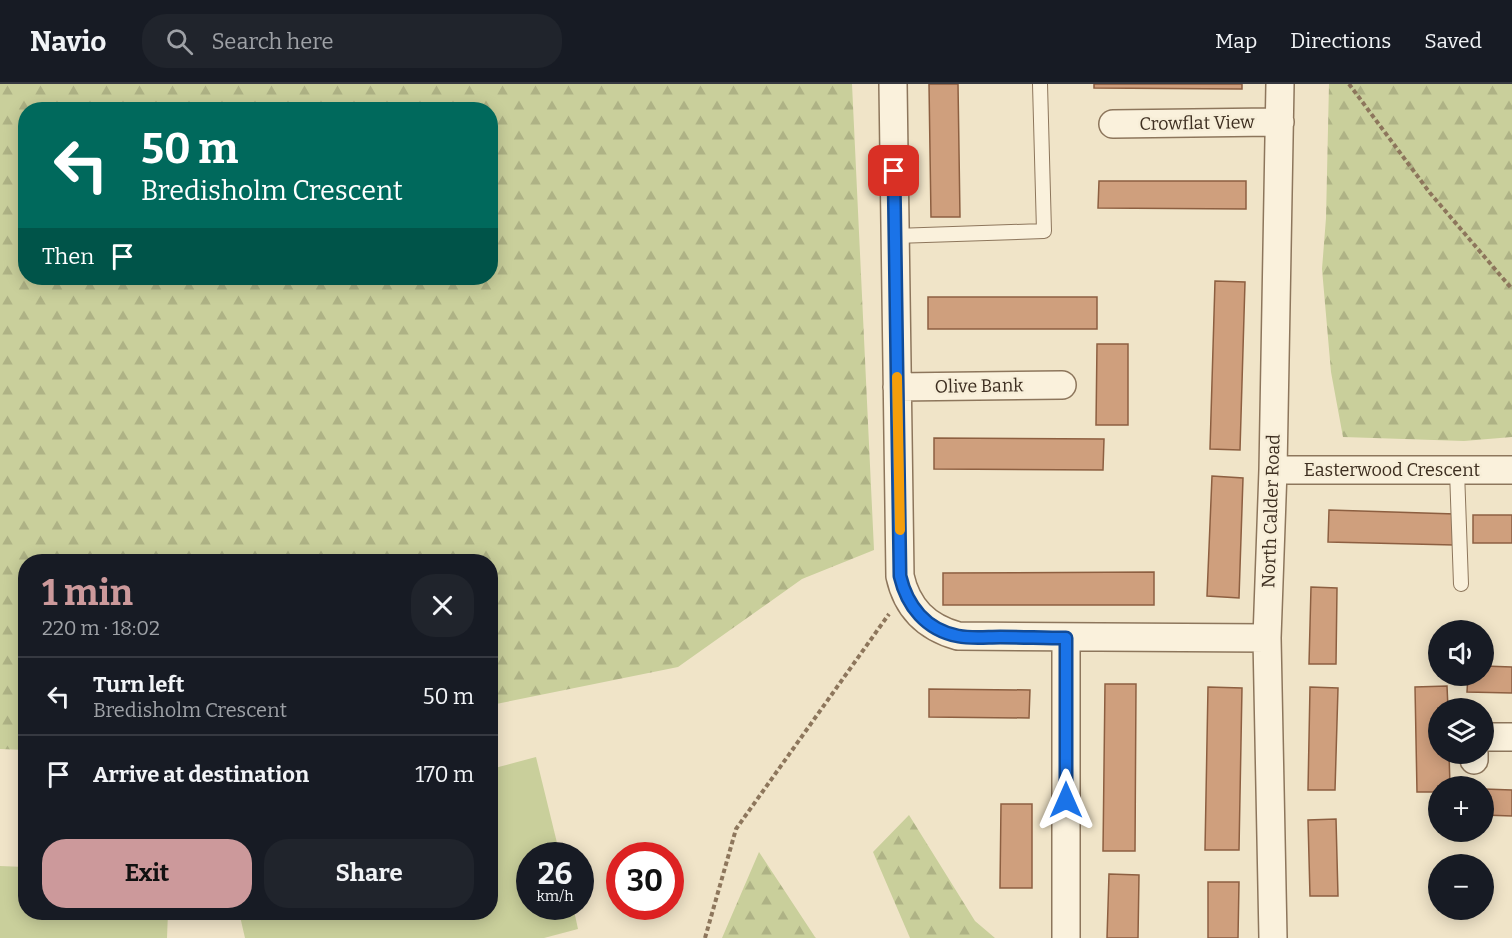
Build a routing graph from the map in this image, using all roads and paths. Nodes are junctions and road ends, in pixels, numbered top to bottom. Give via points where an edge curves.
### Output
1 (893, 84) edge
2 (1040, 84) edge
3 (1280, 84) edge
4 (1349, 84) edge
5 (1280, 122) junction
6 (1113, 124) dead end
7 (895, 236) junction
8 (1512, 289) edge
9 (1062, 385) dead end
10 (897, 387) junction
11 (1273, 470) junction
12 (1457, 471) junction
13 (1512, 471) edge
14 (1461, 584) dead end
15 (906, 595) junction
16 (1066, 638) junction
17 (1267, 638) junction
18 (1512, 737) edge
19 (1494, 744) edge
20 (705, 938) edge
21 (1066, 938) edge
22 (1273, 938) edge

1 - 7 street
2 - 7 lane via 1044,231
3 - 5 street, North Calder Road
4 - 8 path via 1430,193
5 - 6 street, Crowflat View
5 - 11 street, North Calder Road
7 - 10 street
9 - 10 street, Olive Bank
10 - 15 street via 900,576
11 - 12 street, Easterwood Crescent
11 - 17 street, North Calder Road
12 - 13 street, Easterwood Crescent
12 - 14 lane
15 - 16 street via 926,621 958,636
15 - 20 path via 736,829
16 - 17 street
16 - 21 street
17 - 22 street, North Calder Road
18 - 19 street

